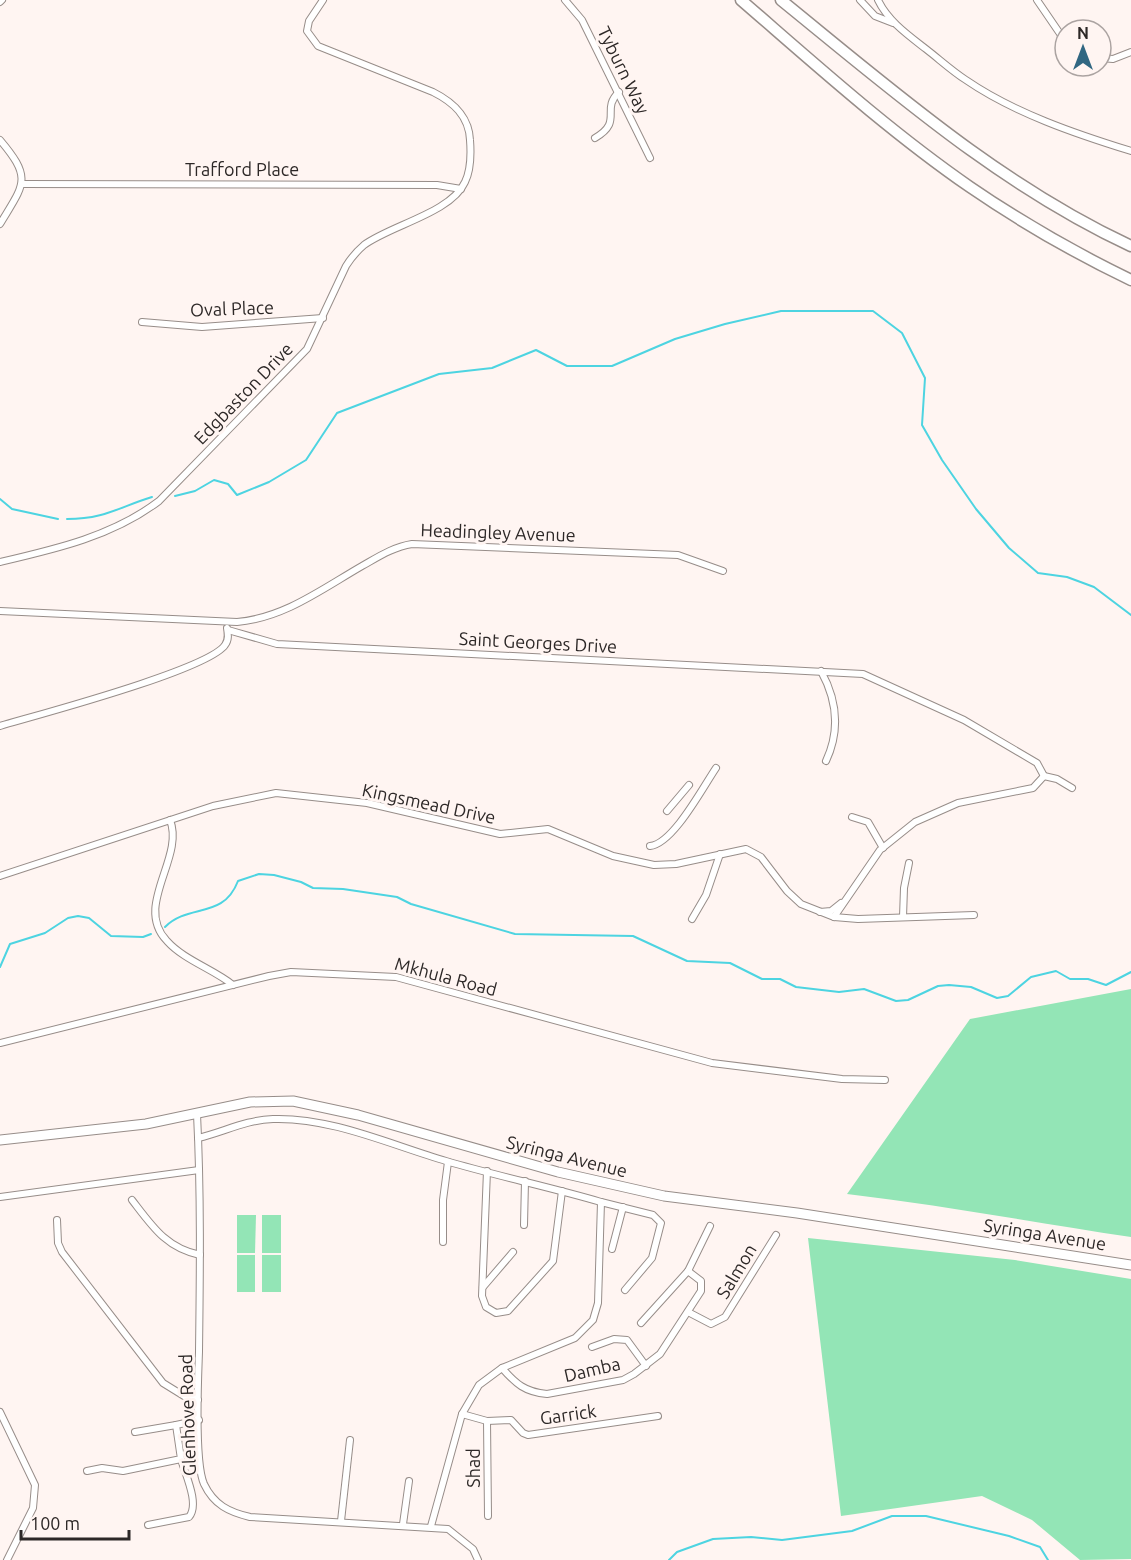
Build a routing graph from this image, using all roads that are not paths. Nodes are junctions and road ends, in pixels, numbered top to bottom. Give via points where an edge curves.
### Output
1 (323, 0) edge
2 (565, 0) edge
3 (741, 0) edge
4 (781, 0) edge
5 (860, 0) edge
6 (878, 0) edge
7 (1037, 0) edge
8 (1053, 23) edge
9 (896, 24) junction
10 (1131, 52) edge
11 (1113, 58) edge
12 (619, 92) junction
13 (595, 138) dead end
14 (0, 140) edge
15 (1131, 151) edge
16 (650, 158) dead end
17 (22, 184) junction
18 (460, 189) junction
19 (0, 224) edge
20 (1131, 246) edge
21 (1131, 280) edge
22 (323, 318) junction
23 (142, 322) dead end
24 (0, 562) edge
25 (723, 571) dead end
26 (0, 611) edge
27 (226, 621) junction
28 (228, 630) junction
29 (821, 671) junction
30 (0, 726) edge
31 (826, 761) dead end
32 (716, 768) dead end
33 (1044, 776) junction
34 (689, 785) dead end
35 (1072, 788) dead end
36 (667, 810) dead end
37 (852, 817) dead end
38 (170, 820) junction
39 (650, 846) dead end
40 (883, 848) junction
41 (720, 854) junction
42 (909, 863) dead end
43 (0, 876) edge
44 (846, 899) junction
45 (817, 912) junction
46 (974, 915) dead end
47 (834, 917) junction
48 (903, 917) junction
49 (692, 919) dead end
50 (858, 919) junction
51 (233, 985) junction
52 (0, 1043) edge
53 (885, 1080) dead end
54 (197, 1114) junction
55 (198, 1138) junction
56 (0, 1140) edge
57 (448, 1161) junction
58 (199, 1170) junction
59 (487, 1172) junction
60 (525, 1181) junction
61 (562, 1191) junction
62 (0, 1197) edge
63 (132, 1200) dead end
64 (601, 1202) junction
65 (623, 1207) junction
66 (57, 1220) dead end
67 (524, 1225) dead end
68 (710, 1226) dead end
69 (776, 1235) dead end
70 (443, 1242) dead end
71 (612, 1249) dead end
72 (513, 1252) dead end
73 (200, 1255) junction
74 (1131, 1265) edge
75 (688, 1271) junction
76 (483, 1288) junction
77 (625, 1290) dead end
78 (688, 1312) junction
79 (641, 1323) dead end
80 (592, 1347) dead end
81 (646, 1366) junction
82 (502, 1368) junction
83 (198, 1400) junction
84 (0, 1412) edge
85 (462, 1414) junction
86 (658, 1416) dead end
87 (199, 1420) junction
88 (487, 1421) junction
89 (176, 1425) junction
90 (135, 1432) dead end
91 (350, 1440) dead end
92 (181, 1459) junction
93 (87, 1471) dead end
94 (409, 1481) dead end
95 (488, 1516) dead end
96 (341, 1521) junction
97 (403, 1524) junction
98 (148, 1526) dead end
99 (431, 1526) junction
100 (7, 1560) edge
101 (478, 1560) edge

1 - 18 street via 307,30 318,46 433,92 457,108 470,133 471,150 467,177
2 - 12 street, Tyburn Way via 582,20
3 - 21 highway via 862,104 969,186 1080,255
4 - 20 highway via 980,158 1047,201
5 - 9 street via 875,16
6 - 9 street
7 - 8 street
9 - 15 street via 988,93 1044,119
10 - 11 street
12 - 13 street via 612,101 607,131
12 - 16 street, Tyburn Way
14 - 17 street via 21,169
17 - 18 street, Trafford Place via 437,185
17 - 19 street
18 - 22 street, Edgbaston Drive via 443,204 377,237 355,254
22 - 23 street, Oval Place via 202,327
22 - 24 street, Edgbaston Drive via 294,364 152,506 77,543
25 - 27 street, Headingley Avenue via 678,555 412,544 390,550 286,610 259,619
26 - 27 street, Headingley Avenue
27 - 28 street
28 - 29 street, Saint Georges Drive via 277,644
28 - 30 street via 222,649 183,669
29 - 31 street via 834,695 834,737
29 - 33 street, Saint Georges Drive via 862,674 901,690 1006,744 1037,764
32 - 39 street via 675,829 663,842
33 - 35 street, Saint Georges Drive
33 - 40 street via 1033,788 958,803 930,813
34 - 36 street
37 - 40 street via 868,822
38 - 41 street, Kingsmead Drive via 262,794 290,794 367,803 500,834 548,829 613,856 654,865
38 - 43 street, Kingsmead Drive
38 - 51 street via 172,840 156,909 158,928 172,946
40 - 44 street
41 - 45 street, Kingsmead Drive via 739,849 753,851 801,904
41 - 49 street via 706,895
42 - 48 street
44 - 45 street via 831,911
44 - 47 street
44 - 50 street via 845,912
45 - 47 street, Kingsmead Drive
46 - 48 street, Kingsmead Drive
47 - 50 street, Kingsmead Drive
48 - 50 street, Kingsmead Drive
51 - 52 street, Mkhula Road
51 - 53 street, Mkhula Road via 291,972 396,977 712,1063 842,1079
54 - 55 street, Glenhove Road
54 - 56 street, Syringa Avenue via 146,1124
54 - 74 street, Syringa Avenue via 267,1100 306,1103 664,1197 797,1213
55 - 57 street via 247,1121 295,1120
55 - 58 street, Glenhove Road
57 - 59 street
57 - 70 street
58 - 62 street
58 - 73 street, Glenhove Road
59 - 60 street
59 - 76 street
60 - 61 street
60 - 67 street
61 - 64 street
61 - 76 street via 553,1261 508,1311 496,1313 486,1307
63 - 73 street via 163,1239
64 - 65 street
64 - 82 street via 598,1303 593,1320 575,1338
65 - 71 street
65 - 77 street via 658,1217 661,1223 652,1258
66 - 83 street via 58,1244 85,1284 163,1383
68 - 75 street
69 - 78 street, Salmon via 725,1317 711,1324
72 - 76 street
73 - 83 street, Glenhove Road
75 - 78 street, Damba via 703,1285
75 - 79 street
78 - 81 street, Damba via 660,1354
80 - 81 street via 622,1339 633,1346
81 - 82 street, Damba via 623,1380 546,1394 524,1389
82 - 85 street via 478,1385
83 - 87 street, Glenhove Road
84 - 100 street via 35,1485 33,1508
85 - 88 street, Garrick
85 - 99 street
86 - 88 street, Garrick via 528,1435 511,1420
87 - 89 street
87 - 96 street, Glenhove Road via 203,1482 217,1503 231,1513
88 - 95 street, Shad
89 - 90 street
89 - 92 street
91 - 96 street
92 - 93 street via 123,1471
92 - 98 street via 192,1513
94 - 97 street
96 - 97 street, Glenhove Road
97 - 99 street, Glenhove Road
99 - 101 street, Glenhove Road via 448,1529 462,1538

